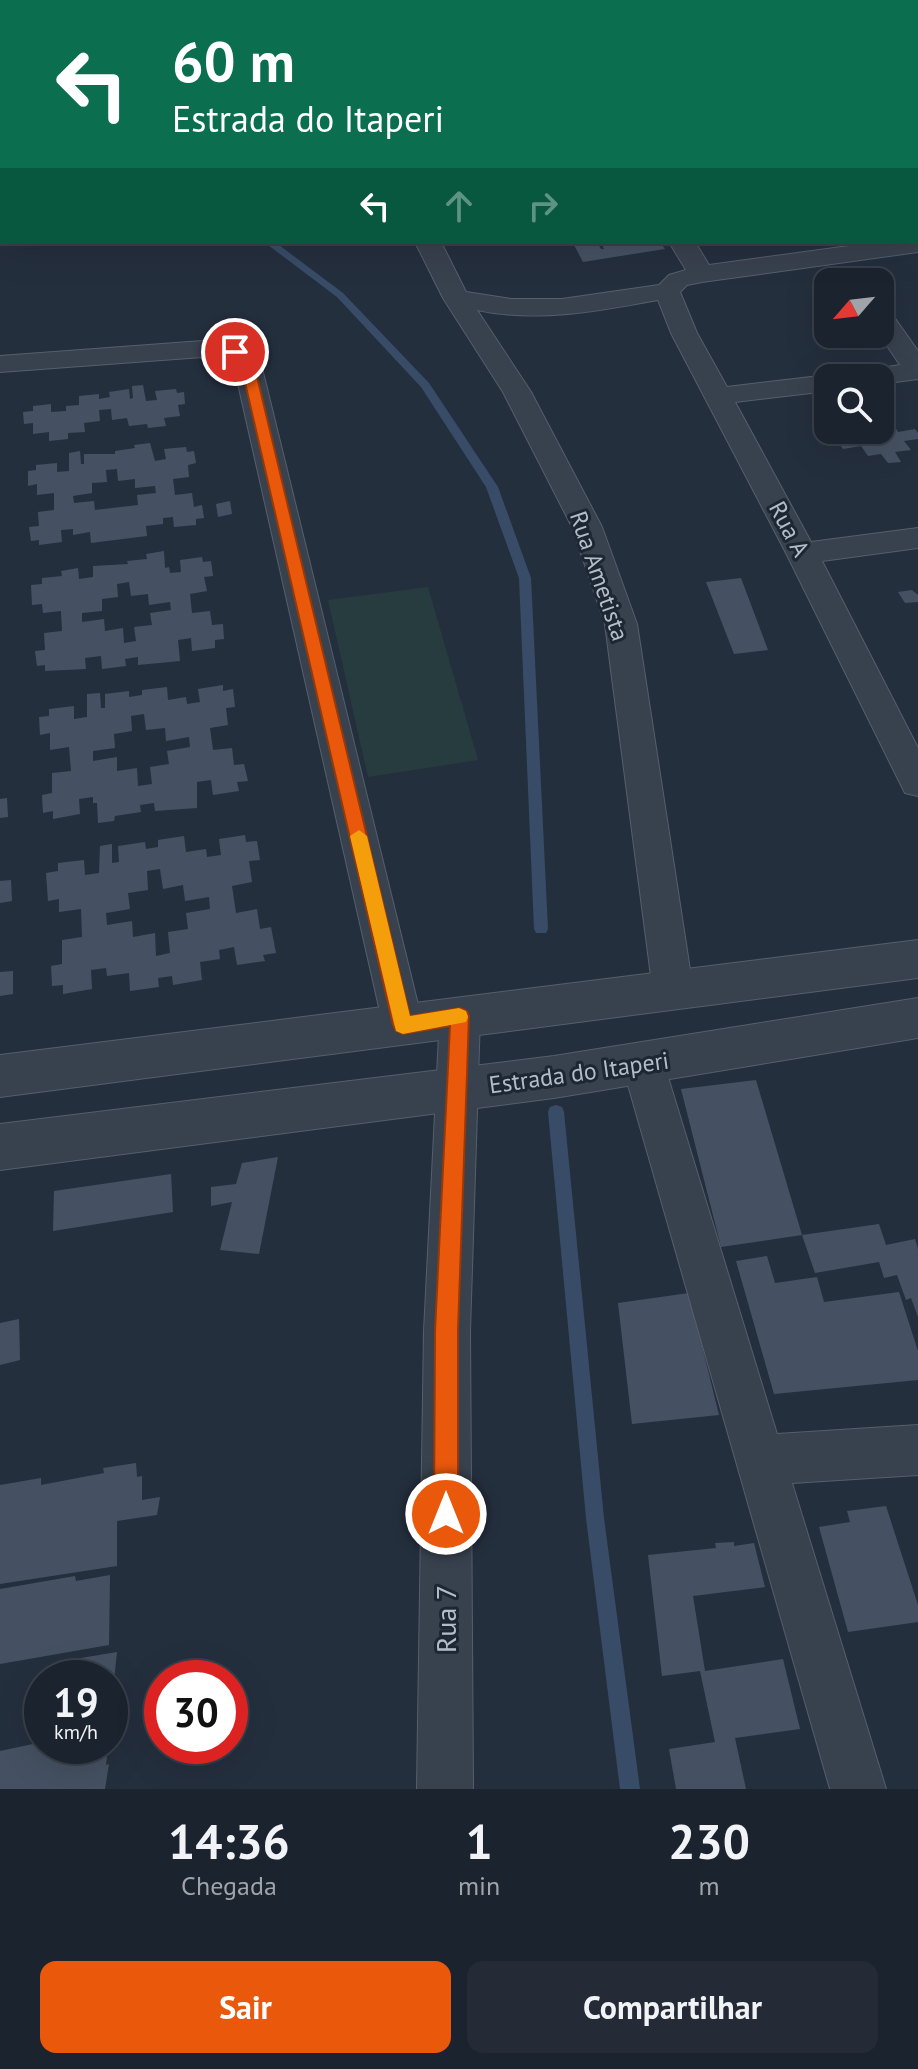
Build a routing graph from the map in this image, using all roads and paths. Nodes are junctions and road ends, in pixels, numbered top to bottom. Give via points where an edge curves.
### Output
1 (429, 244) edge
2 (682, 244) edge
3 (907, 244) edge
4 (838, 255) junction
5 (847, 268) edge
6 (682, 282) junction
7 (456, 298) junction
8 (894, 336) edge
9 (0, 364) edge
10 (918, 371) edge
11 (894, 374) edge
12 (814, 385) edge
13 (719, 396) junction
14 (918, 538) edge
15 (802, 553) junction
16 (903, 720) edge
17 (918, 783) edge
18 (918, 959) edge
19 (682, 989) junction
20 (460, 1016) junction
21 (918, 1018) edge
22 (403, 1025) junction
23 (643, 1064) junction
24 (0, 1076) edge
25 (457, 1091) junction
26 (0, 1147) edge
27 (918, 1450) edge
28 (760, 1460) junction
29 (445, 1789) edge
30 (858, 1789) edge

1 - 7 street, Rua Ametista
2 - 6 street, Rua A
3 - 4 street
4 - 5 street
4 - 6 street
6 - 7 street via 536,311
6 - 13 street, Rua A via 684,333
7 - 19 street, Rua Ametista via 517,392 587,527 621,624 671,976
8 - 10 street
9 - 22 street via 216,348 235,352 247,364
10 - 11 street
12 - 13 street
13 - 15 street, Rua A
14 - 15 street
15 - 16 street, Rua A
16 - 17 street, Rua A
18 - 19 street
19 - 20 street
20 - 22 street
20 - 25 street, Rua 7
21 - 23 street, Estrada do Itaperi
22 - 24 street
23 - 25 street, Estrada do Itaperi
23 - 28 street
25 - 26 street, Estrada do Itaperi
25 - 29 street, Rua 7 via 447,1331
27 - 28 street
28 - 30 street

